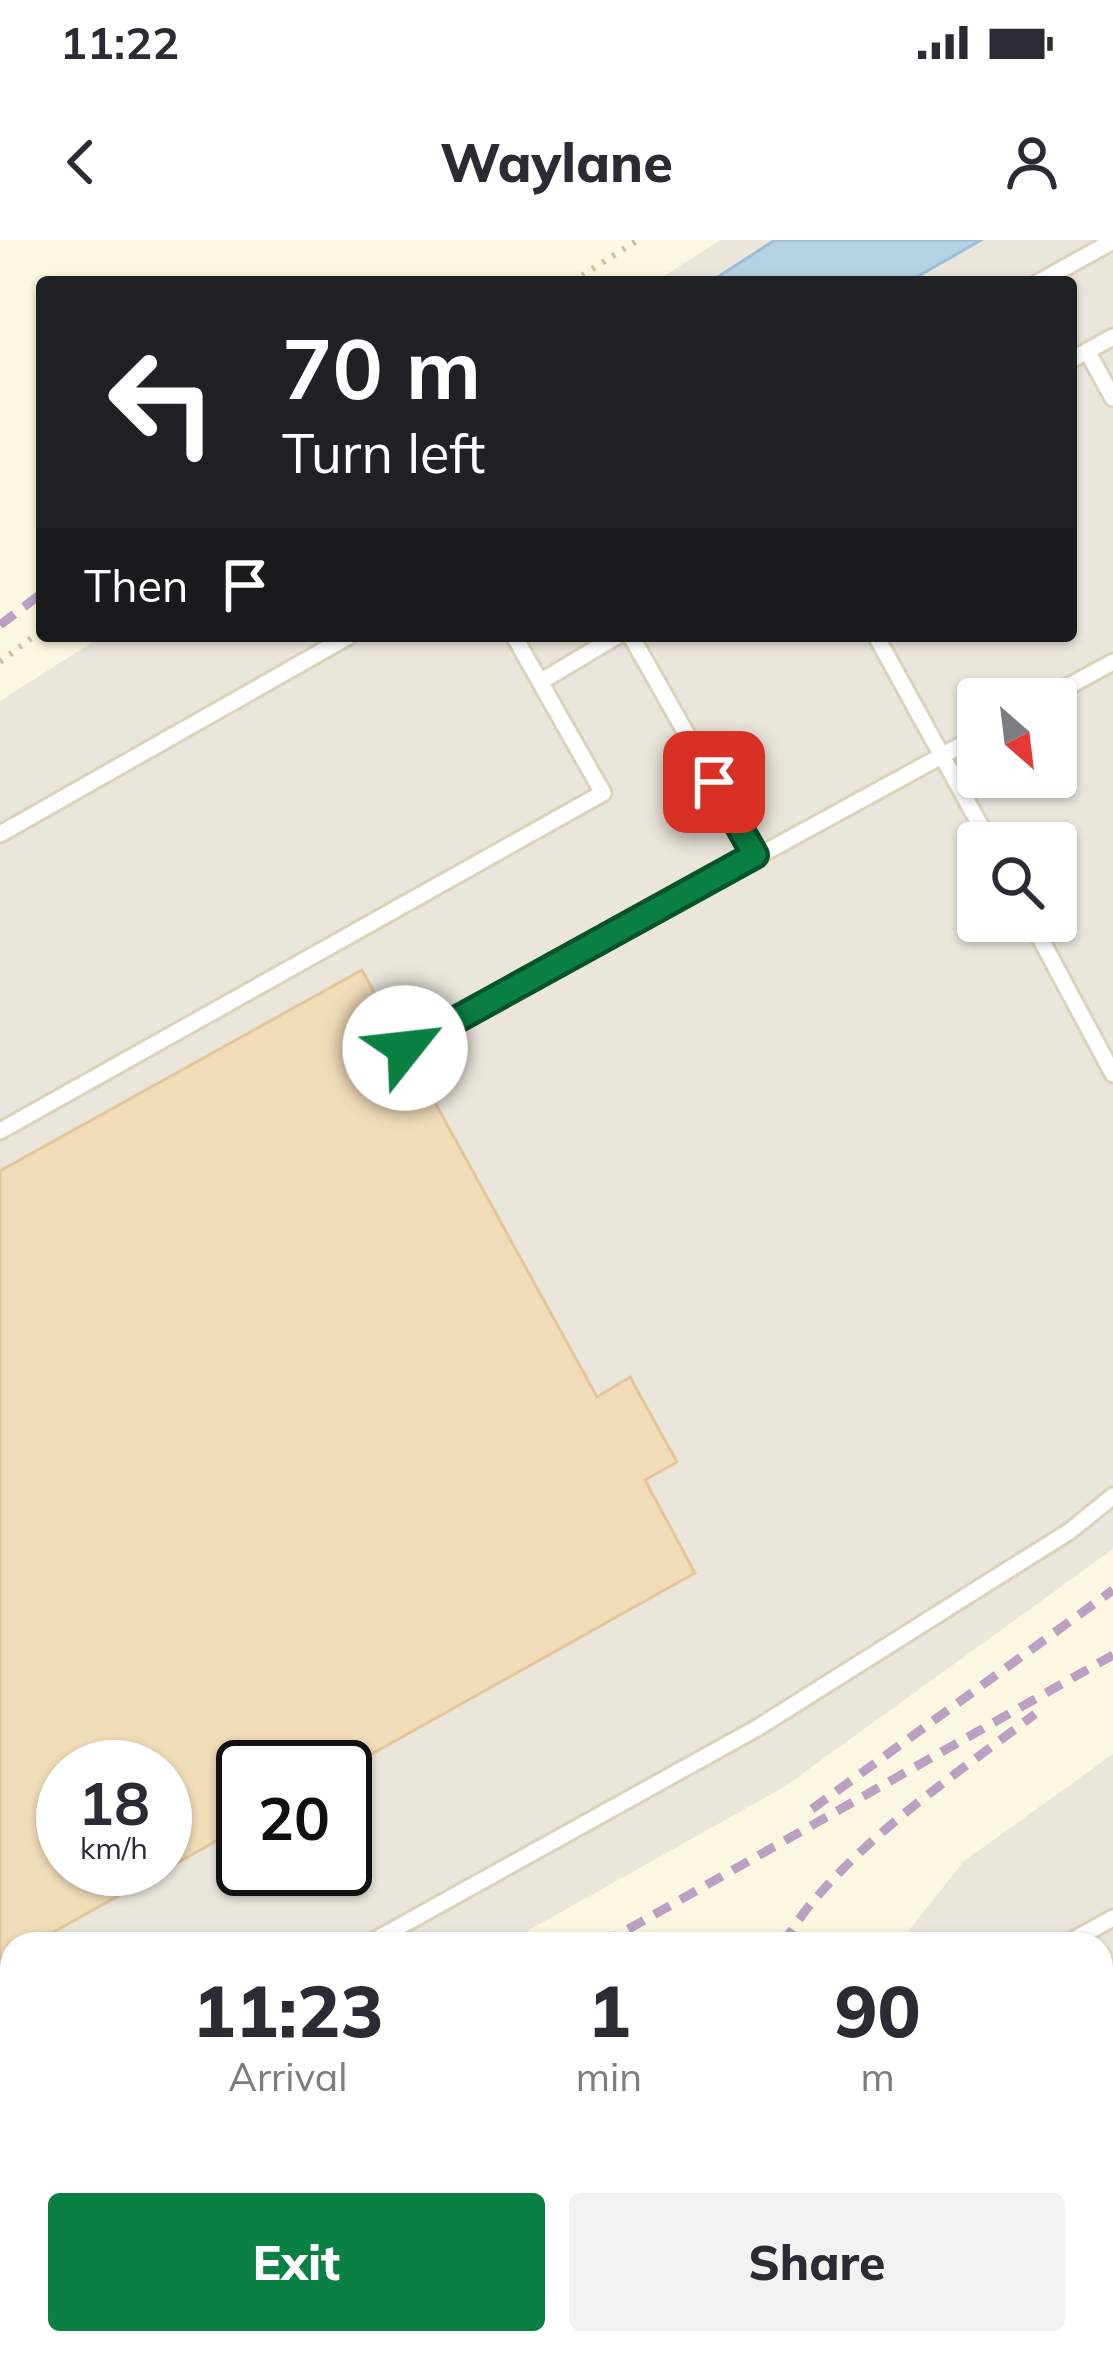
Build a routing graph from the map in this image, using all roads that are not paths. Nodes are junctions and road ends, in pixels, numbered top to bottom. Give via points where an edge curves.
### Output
1 (1113, 241) edge
2 (1051, 276) edge
3 (1113, 337) edge
4 (1087, 351) junction
5 (1077, 357) edge
6 (1113, 398) edge
7 (338, 642) edge
8 (517, 642) edge
9 (607, 642) edge
10 (634, 642) edge
11 (879, 642) edge
12 (1113, 662) edge
13 (540, 682) junction
14 (1077, 682) edge
15 (957, 747) edge
16 (942, 755) junction
17 (979, 822) edge
18 (0, 834) edge
19 (755, 855) junction
20 (1042, 942) edge
21 (405, 1048) dead end
22 (1113, 1074) edge
23 (0, 1131) edge
24 (1113, 1496) edge
25 (390, 1932) edge

1 - 2 lane
3 - 4 lane
4 - 5 lane
4 - 6 lane
7 - 18 lane
8 - 13 lane
9 - 13 lane
10 - 19 lane
11 - 16 lane
12 - 14 lane
13 - 23 lane via 603,794
15 - 16 lane
16 - 17 lane
16 - 19 lane
19 - 21 lane
20 - 22 lane
24 - 25 lane via 757,1728

